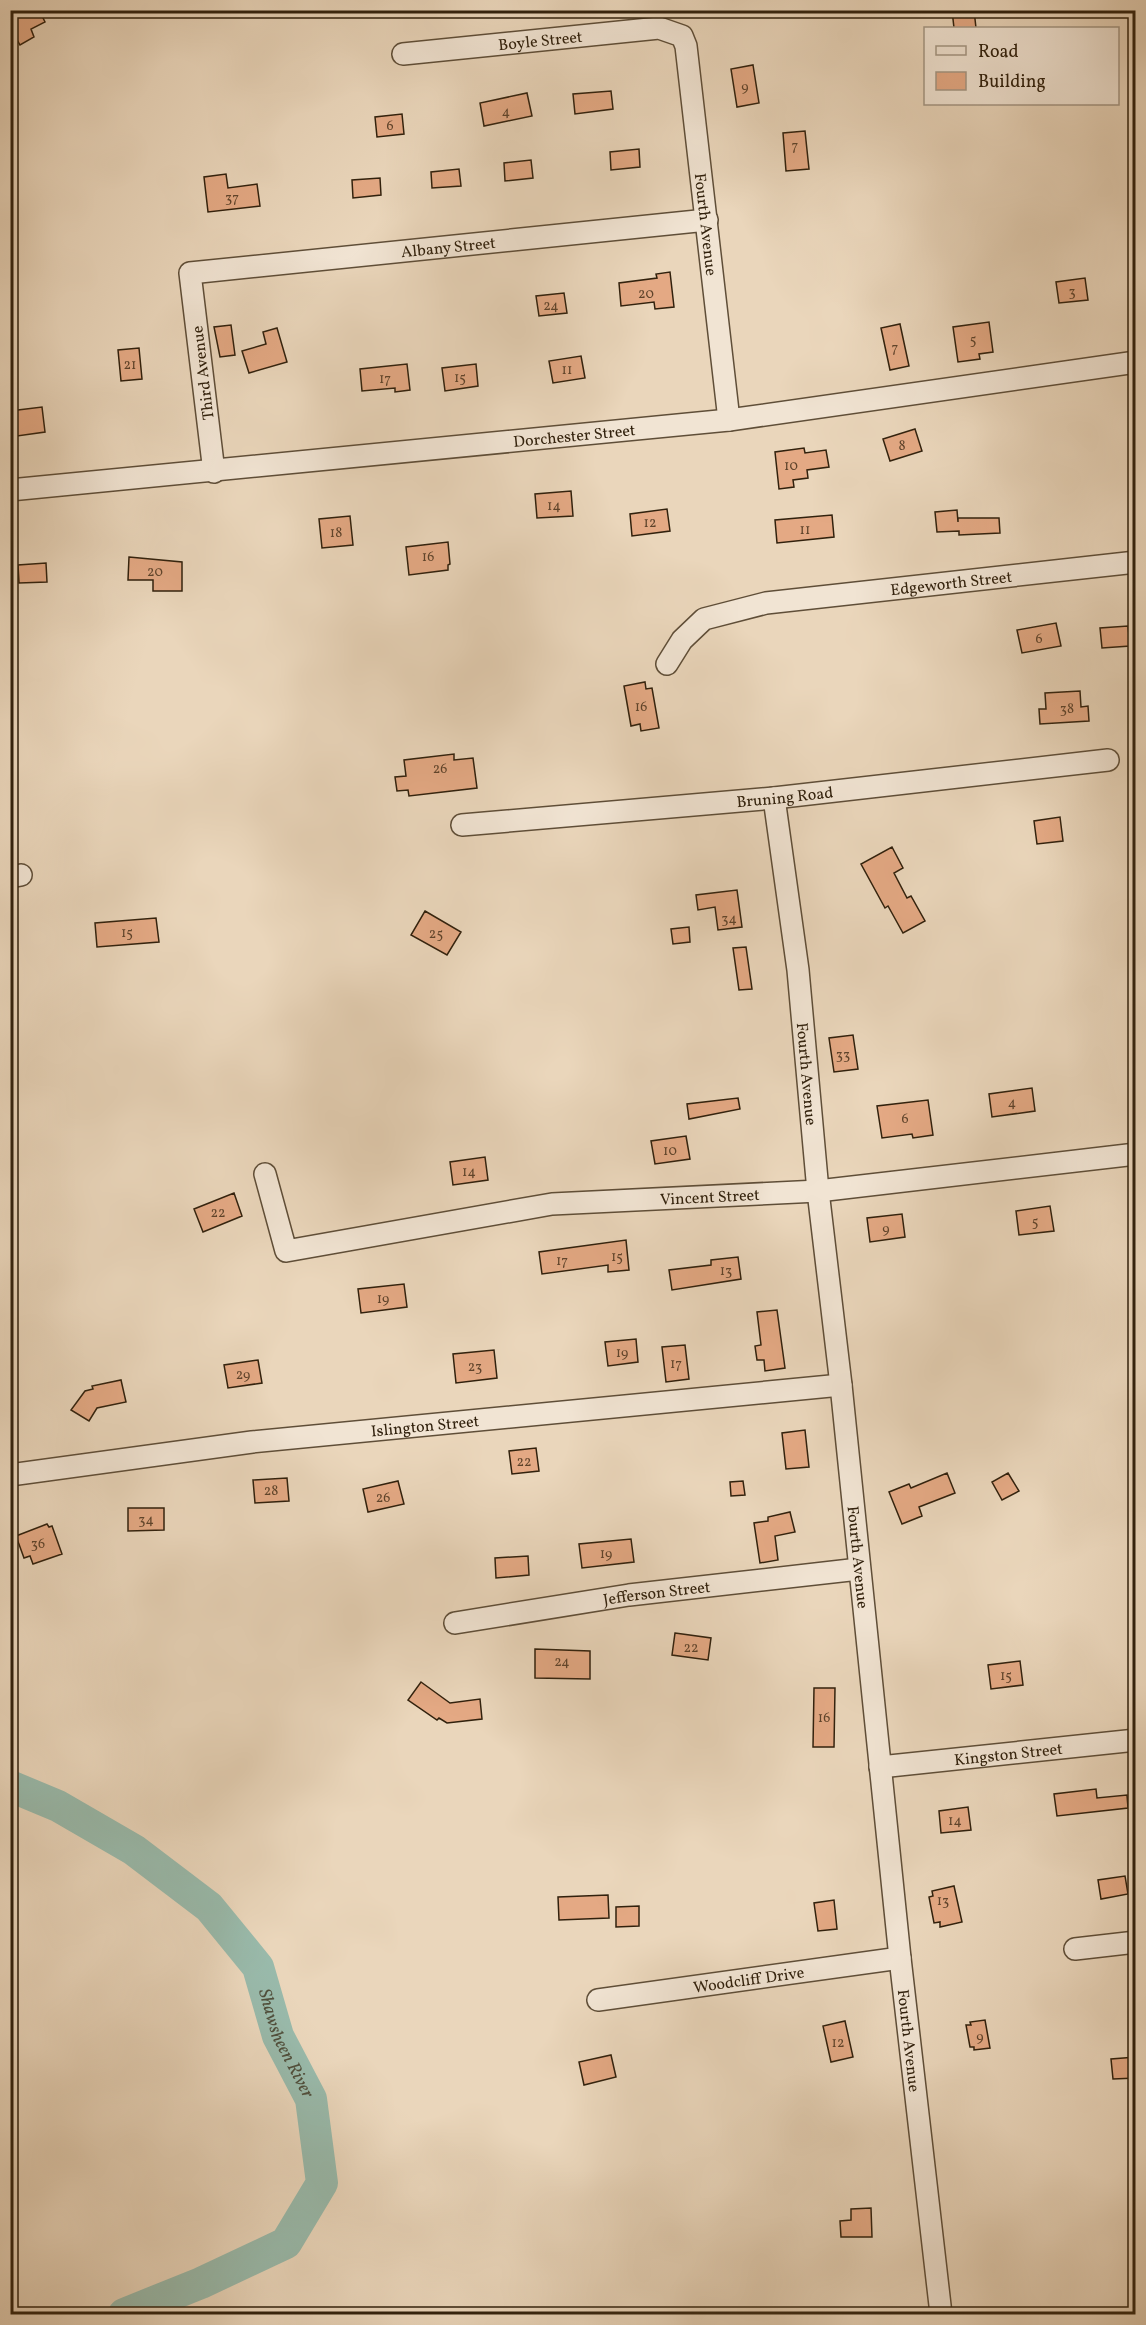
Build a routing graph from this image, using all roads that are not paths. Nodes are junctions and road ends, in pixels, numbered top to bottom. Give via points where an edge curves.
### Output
1 (678, 32) joint
2 (403, 54) dead end
3 (707, 220) junction
4 (190, 273) joint
5 (1136, 362) edge
6 (729, 420) junction
7 (214, 472) junction
8 (10, 490) edge
9 (1136, 562) edge
10 (667, 664) dead end
11 (1108, 760) dead end
12 (774, 798) junction
13 (462, 825) dead end
14 (1136, 1154) edge
15 (265, 1174) dead end
16 (818, 1191) junction
17 (841, 1384) junction
18 (10, 1474) edge
19 (859, 1569) junction
20 (455, 1623) dead end
21 (1136, 1740) edge
22 (880, 1767) junction
23 (1136, 1942) edge
24 (1075, 1949) dead end
25 (900, 1958) junction
26 (598, 2000) dead end
27 (941, 2314) edge

1 - 2 street, Boyle Street via 659,28
1 - 3 street, Fourth Avenue via 686,46
3 - 4 street, Albany Street
3 - 6 street, Fourth Avenue
4 - 7 street, Third Avenue
5 - 6 street, Dorchester Street
6 - 7 street, Dorchester Street
7 - 8 street, Dorchester Street
9 - 10 street, Edgeworth Street via 766,603 704,619 682,640
11 - 12 street, Bruning Road
12 - 13 street, Bruning Road
12 - 16 street, Fourth Avenue via 798,970
14 - 16 street, Vincent Street
15 - 16 street, Vincent Street via 286,1251 552,1204
16 - 17 street, Fourth Avenue
17 - 18 street, Islington Street via 252,1442
17 - 19 street, Fourth Avenue
19 - 20 street, Jefferson Street via 629,1595
19 - 22 street, Fourth Avenue
21 - 22 street, Kingston Street
22 - 25 street, Fourth Avenue
23 - 24 street
25 - 26 street, Woodcliff Drive
25 - 27 street, Fourth Avenue

